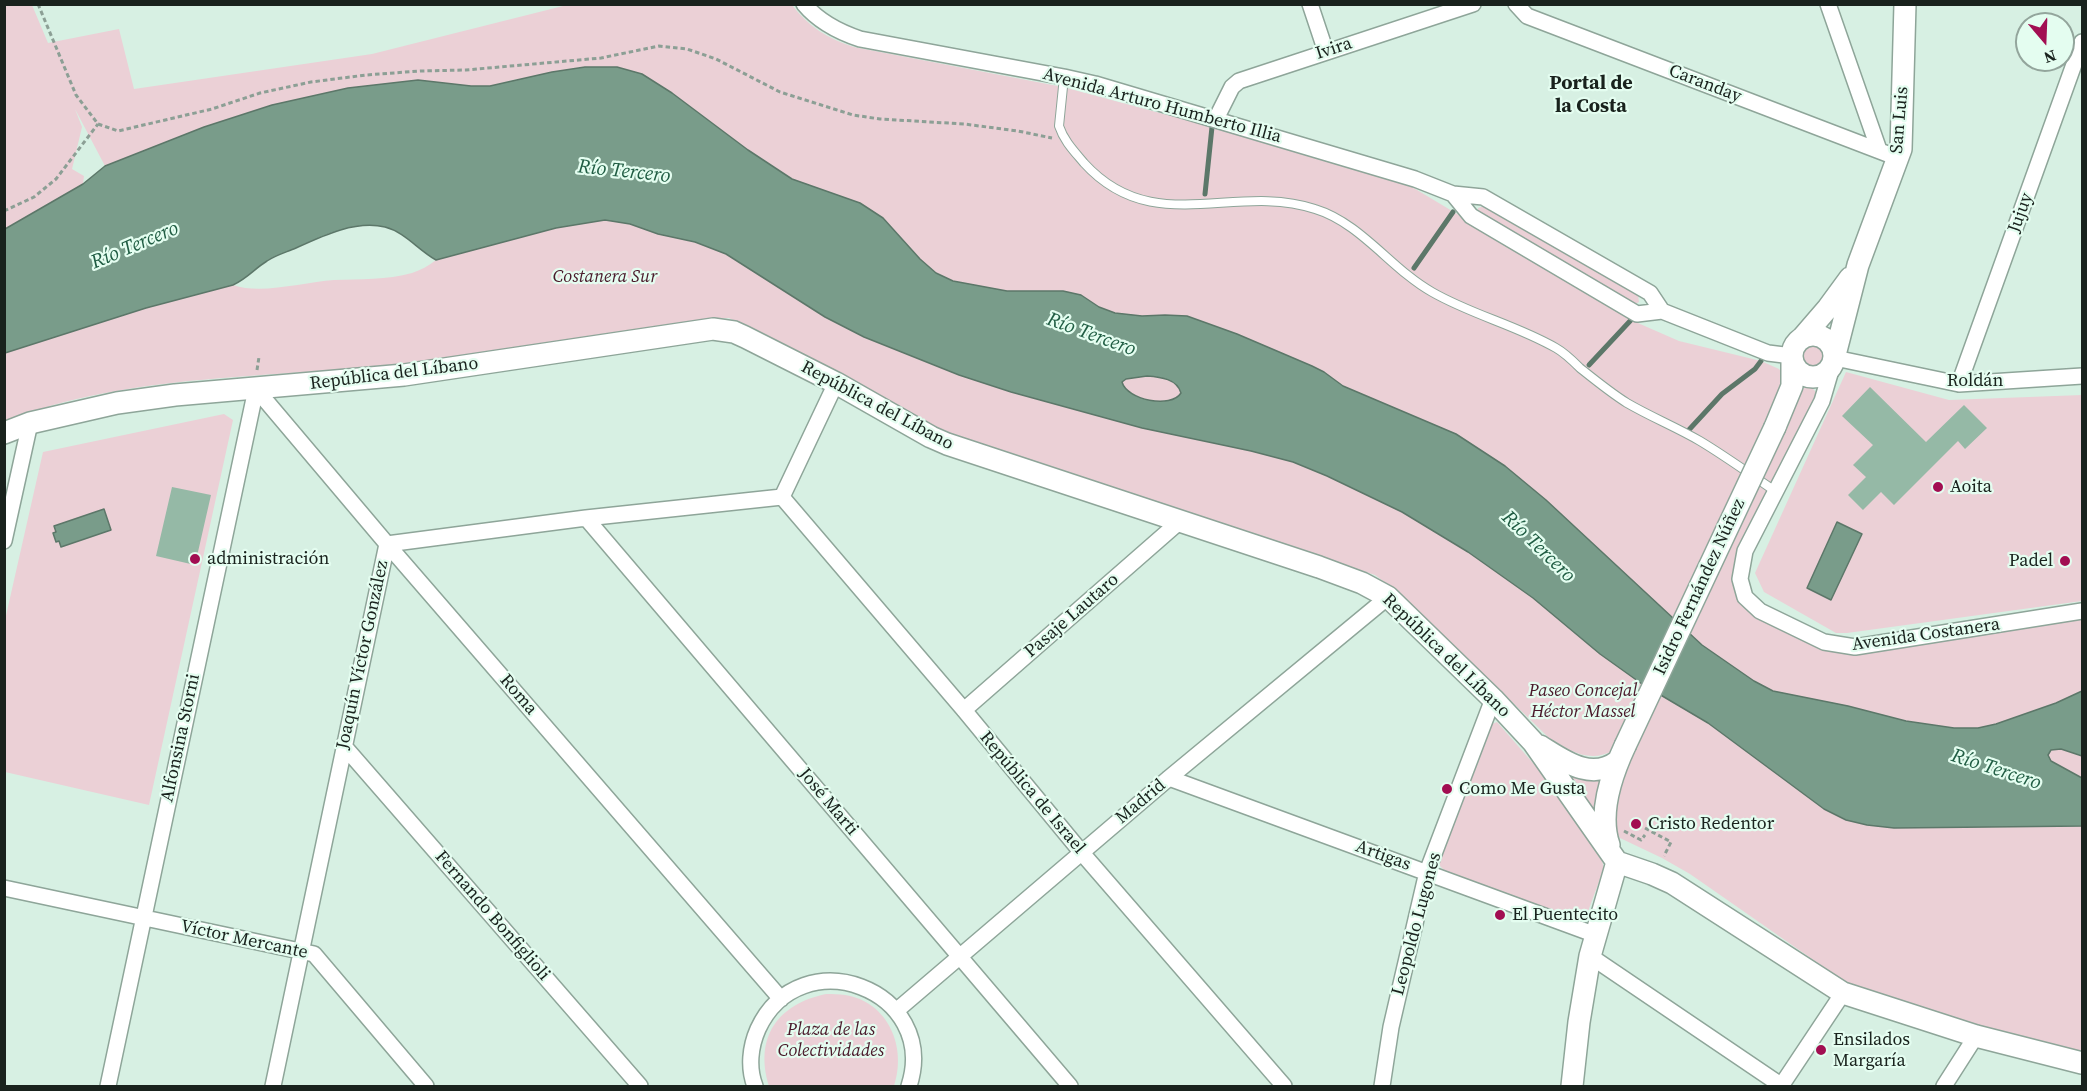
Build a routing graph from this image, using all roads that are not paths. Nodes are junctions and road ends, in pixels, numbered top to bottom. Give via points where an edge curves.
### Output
1 (804, 4) edge
2 (1310, 4) edge
3 (1473, 4) edge
4 (1516, 4) edge
5 (1828, 4) edge
6 (1905, 4) edge
7 (2082, 42) edge
8 (1326, 52) junction
9 (1064, 77) junction
10 (1215, 119) junction
11 (1889, 154) junction
12 (1454, 195) junction
13 (1858, 265) junction
14 (1662, 311) junction
15 (1803, 337) junction
16 (1792, 357) junction
17 (1830, 364) junction
18 (2082, 376) edge
19 (836, 383) junction
20 (1959, 384) junction
21 (256, 389) junction
22 (1788, 399) junction
23 (30, 423) junction
24 (4, 433) edge
25 (1775, 491) junction
26 (783, 497) junction
27 (586, 518) junction
28 (1179, 522) junction
29 (4, 542) edge
30 (387, 544) junction
31 (1388, 597) junction
32 (2082, 611) edge
33 (1493, 699) junction
34 (964, 710) junction
35 (1533, 742) junction
36 (343, 745) junction
37 (1621, 753) junction
38 (1169, 778) junction
39 (1082, 853) junction
40 (1617, 862) junction
41 (1426, 872) junction
42 (4, 888) edge
43 (143, 918) junction
44 (1596, 935) junction
45 (300, 951) junction
46 (1590, 956) junction
47 (960, 957) junction
48 (1843, 993) junction
49 (781, 999) junction
50 (896, 1011) junction
51 (1976, 1036) junction
52 (2082, 1063) edge
53 (108, 1086) edge
54 (273, 1086) edge
55 (426, 1086) edge
56 (640, 1086) edge
57 (755, 1086) edge
58 (909, 1086) edge
59 (1070, 1086) edge
60 (1284, 1086) edge
61 (1382, 1086) edge
62 (1572, 1086) edge
63 (1781, 1086) edge
64 (1944, 1086) edge

1 - 9 street, Avenida Arturo Humberto Illia via 832,28 860,39
2 - 8 street
3 - 8 street, Ivira
4 - 11 street, Caranday via 1527,16
5 - 11 street
6 - 11 main road, San Luis via 1903,135
7 - 20 street, Jujuy
8 - 10 street, Ivira via 1239,81
9 - 10 street, Avenida Arturo Humberto Illia
9 - 25 lane via 1059,126 1065,141 1106,184 1122,193 1162,203 1197,206 1277,200 1318,209 1337,218 1431,291 1559,349 1626,402 1700,441
10 - 12 street, Avenida Arturo Humberto Illia via 1415,179
11 - 13 main road, San Luis
12 - 14 street, Avenida Arturo Humberto Illia via 1483,197 1650,293
12 - 14 street, Avenida Arturo Humberto Illia via 1471,216 1637,314
13 - 15 main road, San Luis
13 - 17 main road, San Luis
14 - 16 street, Avenida Arturo Humberto Illia via 1758,350
15 - 16 main road via 1794,346
15 - 17 main road via 1824,338 1833,347
16 - 17 main road via 1796,369 1808,377
16 - 22 main road
17 - 20 street, Roldán
17 - 22 main road via 1798,386
17 - 25 street, Avenida Costanera via 1822,401
18 - 20 street, Roldán
19 - 21 main road, República del Líbano via 734,332 713,329 404,375
19 - 26 street
19 - 28 main road, República del Líbano via 947,444
21 - 23 main road, República del Líbano via 117,403
21 - 30 street, Roma
21 - 43 street, Alfonsina Storni
22 - 37 main road, Isidro Fernández Núñez, bridge
23 - 24 main road, República del Líbano
23 - 29 street
25 - 32 street, Avenida Costanera via 1745,551 1741,588 1760,611 1813,638 1855,646
26 - 27 street, Joaquín Víctor González
26 - 34 street, República de Israel
27 - 30 street, Joaquín Víctor González
27 - 47 street, José Marti
28 - 31 main road, República del Líbano via 1318,567
28 - 34 street, Pasaje Lautaro
30 - 36 street, Joaquín Víctor González
30 - 49 street, Roma
31 - 33 main road, República del Líbano
31 - 38 street, Madrid
33 - 35 main road, República del Líbano
33 - 41 street, Leopoldo Lugones
34 - 39 street, República de Israel
35 - 37 main road via 1586,770 1606,768
35 - 40 main road, República del Líbano
36 - 45 street, Joaquín Víctor González
36 - 56 street, Fernando Bonfiglioli
37 - 40 main road, Isidro Fernández Núñez via 1605,816 1607,839
38 - 39 street, Madrid
38 - 41 street, Artigas
39 - 47 street, Madrid
39 - 60 street, República de Israel
40 - 44 main road
40 - 48 main road via 1672,883
41 - 44 street, Artigas
41 - 61 street, Leopoldo Lugones via 1390,1027
42 - 43 street, Víctor Mercante
43 - 45 street, Víctor Mercante
43 - 53 street, Alfonsina Storni
44 - 46 main road
45 - 54 street, Joaquín Víctor González
45 - 55 street, Víctor Mercante via 314,954
46 - 62 main road
46 - 63 street
47 - 50 street, Madrid
47 - 59 street, José Marti
48 - 51 main road
48 - 63 street
49 - 50 street via 809,984 847,982 882,997
49 - 57 street via 763,1019 754,1038 750,1059
50 - 58 street via 912,1042 914,1060
51 - 52 main road
51 - 64 street

